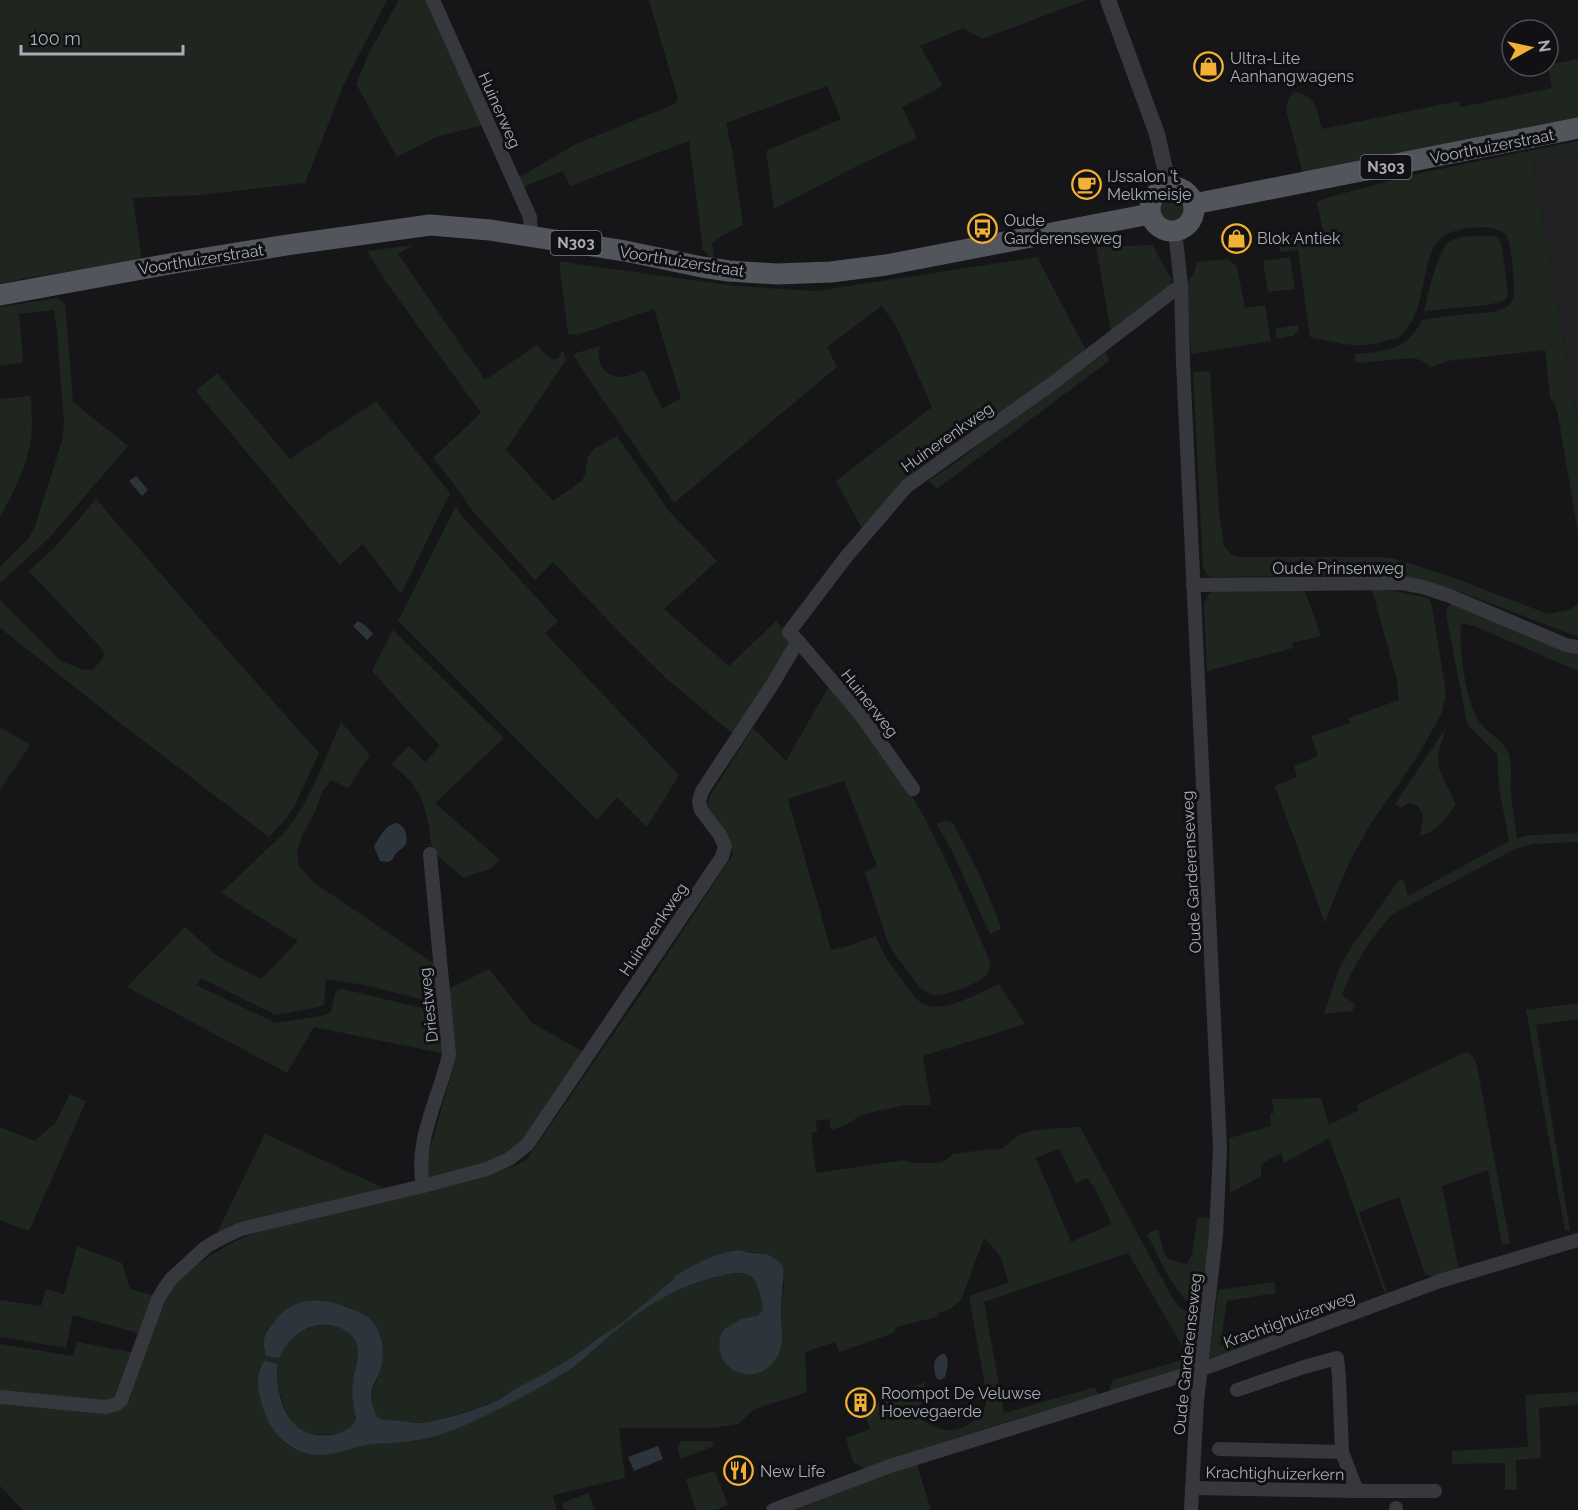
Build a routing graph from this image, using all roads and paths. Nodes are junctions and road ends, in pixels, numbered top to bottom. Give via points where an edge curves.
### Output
1 (433, 0) edge
2 (1108, 0) edge
3 (1578, 129) edge
4 (1169, 186) junction
5 (1194, 204) junction
6 (1150, 214) junction
7 (1175, 231) junction
8 (538, 240) junction
9 (1181, 285) junction
10 (0, 295) edge
11 (1193, 585) junction
12 (798, 641) junction
13 (1578, 647) edge
14 (913, 789) dead end
15 (430, 854) dead end
16 (423, 1186) junction
17 (1578, 1240) edge
18 (1200, 1370) junction
19 (1237, 1390) dead end
20 (0, 1397) edge
21 (1219, 1449) dead end
22 (1342, 1452) junction
23 (1192, 1488) junction
24 (1357, 1491) junction
25 (1435, 1491) dead end
26 (773, 1510) edge
27 (1191, 1510) edge

1 - 8 street, Huinerweg
2 - 4 street via 1157,134
3 - 5 main road, Voorthuizerstraat / N303
4 - 5 main road via 1183,189
4 - 6 main road via 1155,194
5 - 7 main road via 1193,219
6 - 7 main road via 1155,224
6 - 8 main road, Voorthuizerstraat / N303 via 831,272 729,271
7 - 9 street, Oude Garderenseweg
8 - 10 main road, Voorthuizerstraat / N303 via 490,230 430,225 186,261
9 - 11 street, Oude Garderenseweg
9 - 12 street, Huinerenkweg via 1053,383 907,486 789,632
11 - 13 street, Oude Prinsenweg via 1402,583 1450,596
11 - 18 street, Oude Garderenseweg via 1220,1148 1216,1235
12 - 14 street, Huinerweg via 861,715
12 - 16 street, Huinerenkweg via 702,791 701,810 725,846 722,857 534,1136 509,1159
15 - 16 street, Driestweg via 449,1055 423,1140
16 - 20 street, Huinerenkweg via 241,1230 206,1247 171,1279 158,1299 121,1400 111,1407
17 - 18 street, Krachtighuizerweg via 1440,1281
18 - 23 street, Oude Garderenseweg
18 - 26 street, Krachtighuizerweg via 890,1466
19 - 22 street, Krachtighuizerkern via 1336,1358
21 - 22 street, Krachtighuizerkern
22 - 24 street, Krachtighuizerkern
23 - 24 street, Krachtighuizerkern
23 - 27 street, Oude Garderenseweg
24 - 25 street, Krachtighuizerkern

